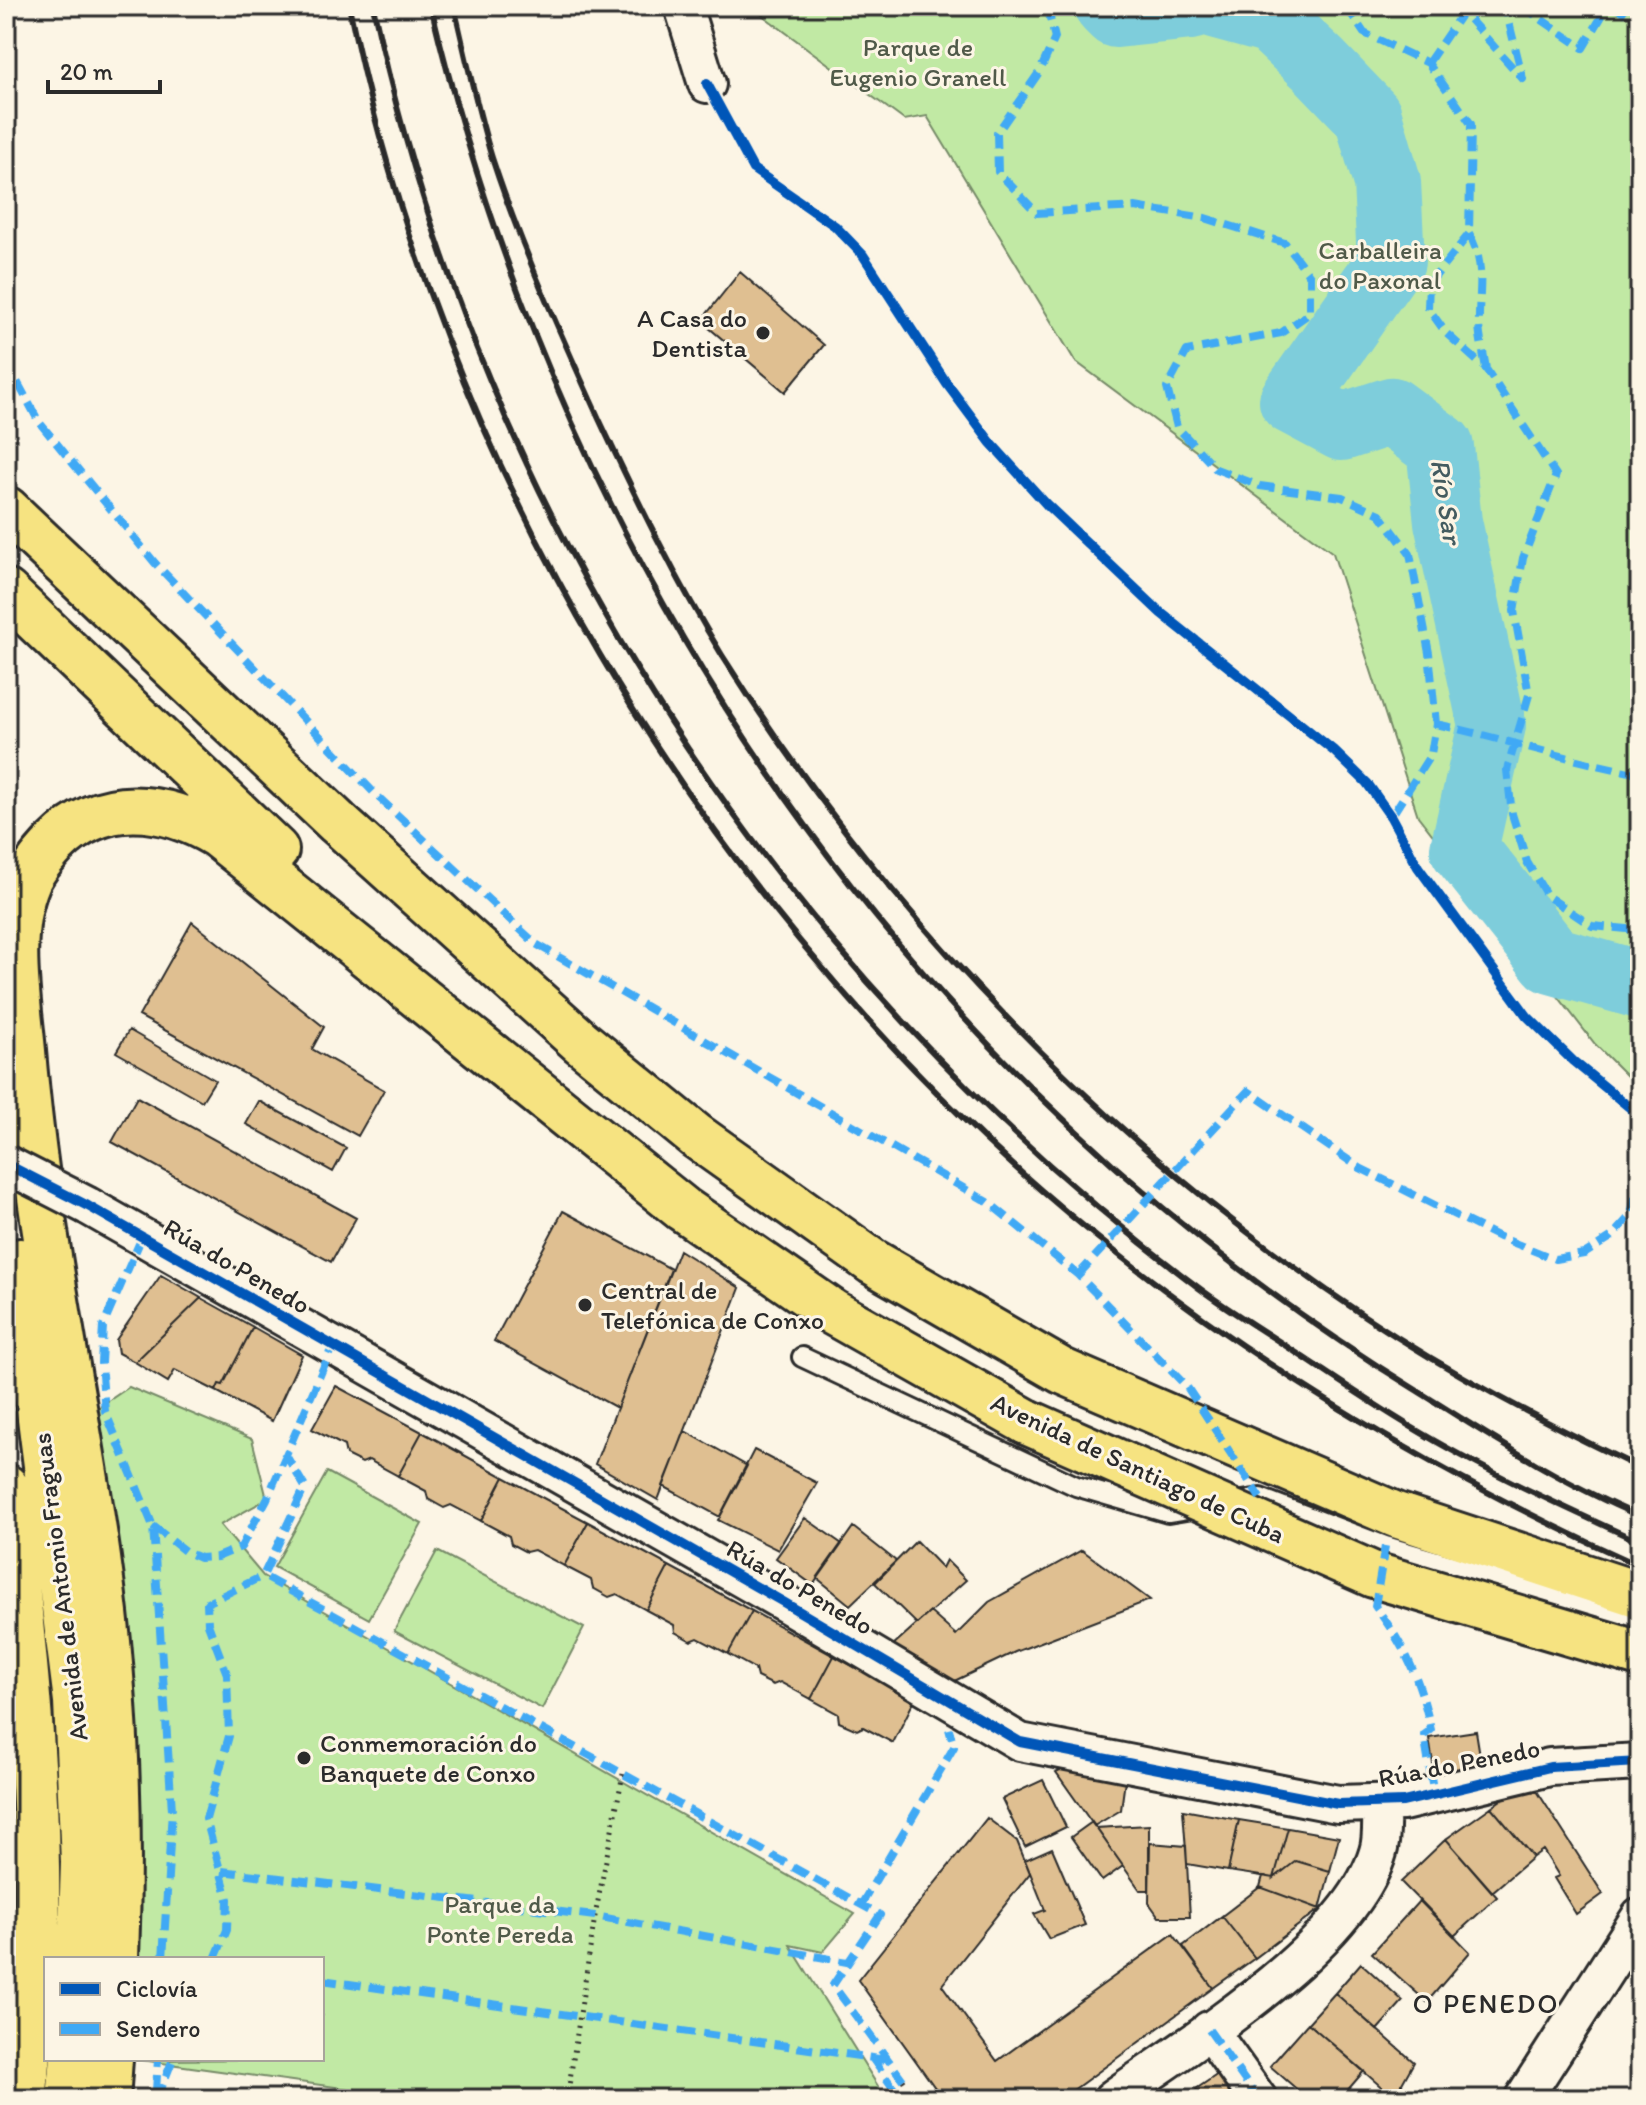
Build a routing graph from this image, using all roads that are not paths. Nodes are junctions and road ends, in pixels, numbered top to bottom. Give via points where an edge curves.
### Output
1 (683, 6) edge
2 (707, 84) dead end
3 (6, 509) edge
4 (6, 592) edge
5 (11, 954) edge
6 (486, 1051) junction
7 (28, 1115) junction
8 (6, 1167) edge
9 (16, 1230) junction
10 (52, 1281) junction
11 (802, 1357) dead end
12 (6, 1487) edge
13 (50, 1496) junction
14 (1640, 1595) edge
15 (1640, 1620) edge
16 (1640, 1654) edge
17 (1640, 1762) edge
18 (1382, 1803) junction
19 (1640, 1917) edge
20 (80, 1957) edge
21 (116, 1957) edge
22 (1209, 2030) junction
23 (73, 2061) edge
24 (110, 2061) edge
25 (24, 2099) edge
26 (69, 2099) edge
27 (107, 2099) edge
28 (1112, 2099) edge
29 (1258, 2099) edge
30 (1523, 2099) edge

1 - 2 street
3 - 14 highway via 338,823 581,1042 696,1136 873,1262 1062,1371 1396,1515
4 - 6 highway
5 - 6 highway via 27,881 41,859 87,819 113,809 166,811 217,835
5 - 7 highway
6 - 16 highway, Avenida de Santiago de Cuba, bridge via 683,1209 822,1304 1027,1422 1374,1575
7 - 9 highway
7 - 10 highway
8 - 9 highway, Avenida de Antonio Fraguas
8 - 18 street, Rúa do Penedo, bridge via 88,1206 1020,1742 1338,1804
9 - 13 highway, Avenida de Antonio Fraguas
10 - 13 highway
10 - 21 highway via 99,1562 115,1745
11 - 15 lane via 1076,1486 1168,1513 1260,1498 1385,1546
12 - 25 highway, Avenida de Antonio Fraguas via 26,1676 34,1839 35,1983
13 - 20 highway, Avenida de Antonio Fraguas via 76,1701 83,1862
17 - 18 street, Rúa do Penedo via 1550,1767
18 - 22 street via 1379,1851 1332,1929
19 - 30 street
22 - 28 street
22 - 29 street
23 - 26 highway
24 - 27 highway

